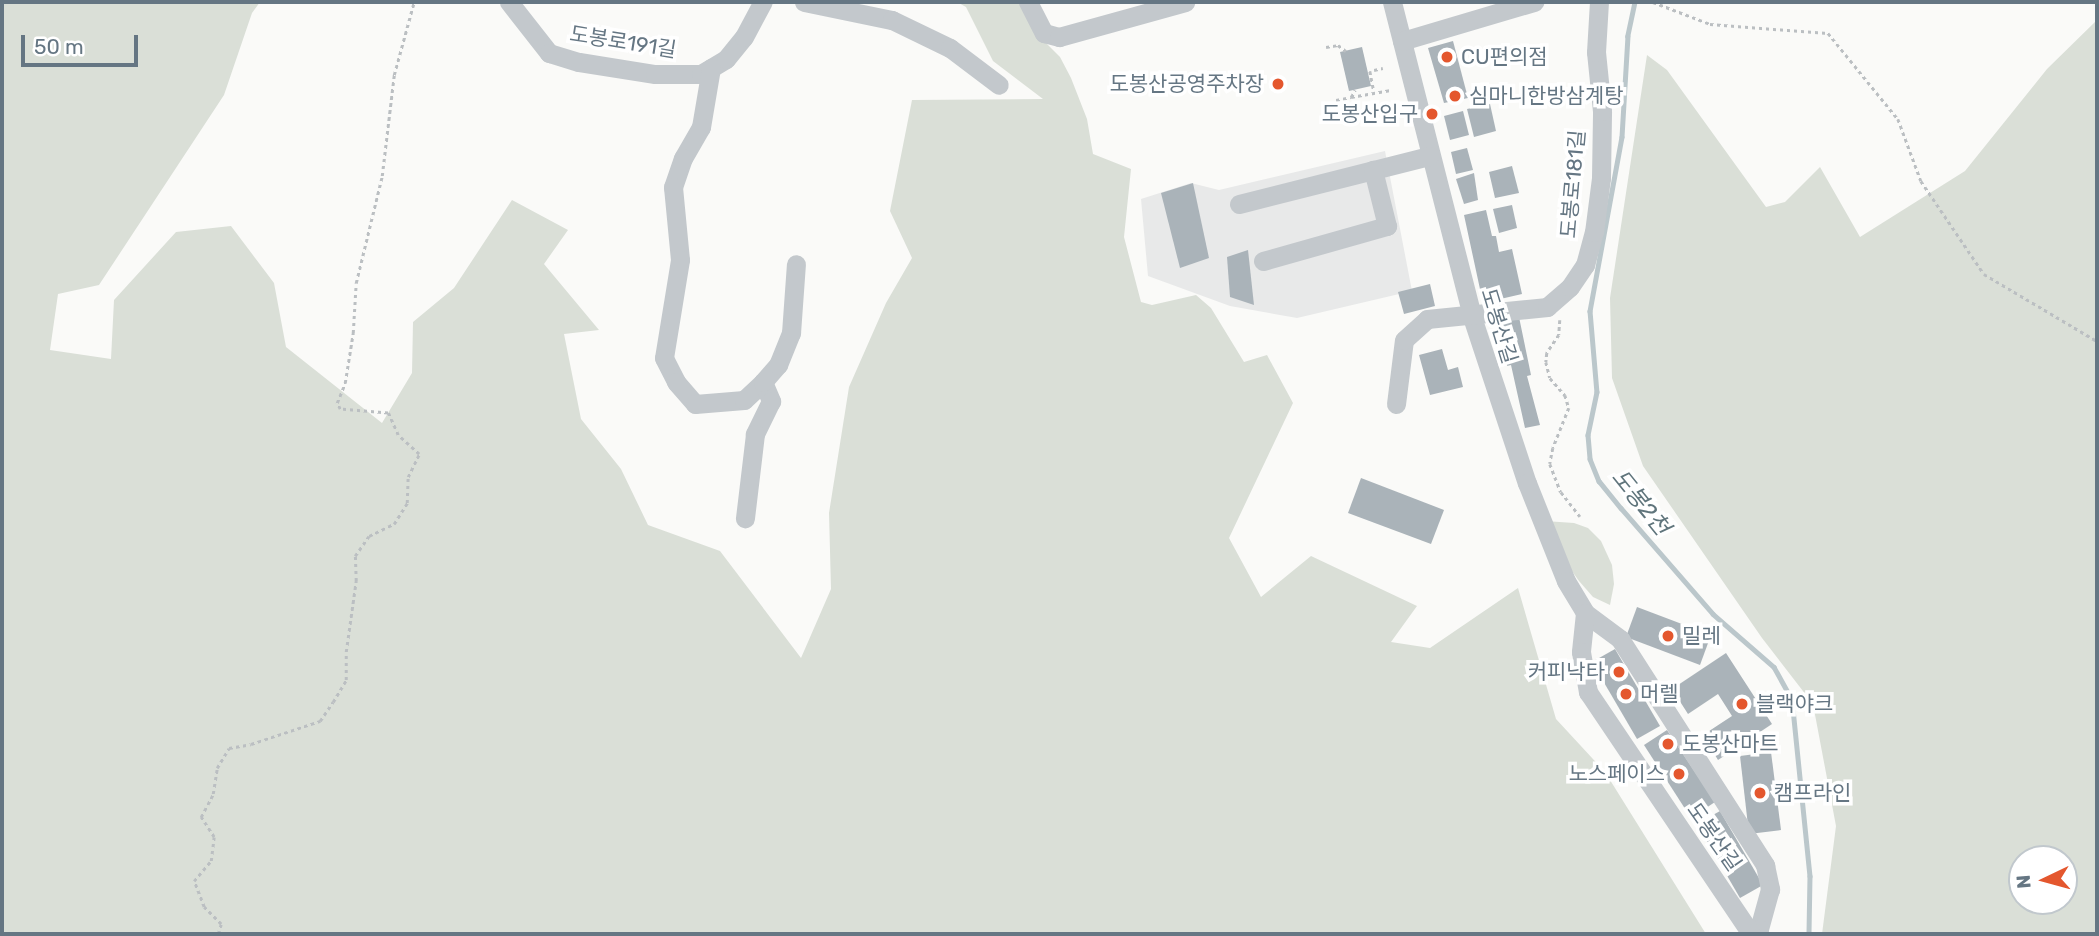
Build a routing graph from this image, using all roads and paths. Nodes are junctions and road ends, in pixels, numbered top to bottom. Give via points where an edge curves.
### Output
1 (414, 2) edge
2 (509, 2) edge
3 (763, 2) edge
4 (804, 2) edge
5 (1028, 2) edge
6 (1185, 2) edge
7 (1392, 2) edge
8 (1534, 2) edge
9 (1599, 2) edge
10 (1653, 2) edge
11 (1158, 5) edge
12 (1402, 41) junction
13 (1326, 47) dead end
14 (1346, 51) dead end
15 (711, 68) junction
16 (1384, 68) dead end
17 (999, 85) dead end
18 (1389, 89) dead end
19 (1355, 90) dead end
20 (1374, 92) junction
21 (1351, 97) junction
22 (1336, 100) dead end
23 (1429, 156) junction
24 (1373, 170) junction
25 (1239, 204) dead end
26 (1263, 261) dead end
27 (796, 264) dead end
28 (1472, 317) junction
29 (2097, 341) edge
30 (763, 382) junction
31 (1396, 404) dead end
32 (745, 518) dead end
33 (1585, 613) junction
34 (218, 934) edge

1 - 34 path via 394,75 382,176 356,283 351,346 337,403 340,410 388,413 398,435 419,454 408,477 407,503 394,524 369,536 355,556 346,680 333,702 320,721 229,748 217,768 213,794 201,817 214,837 211,861 194,881 204,908 221,924
2 - 15 street, 도봉로191길 via 549,53 655,74 701,74
3 - 15 street via 726,60
4 - 17 street via 892,20 950,48
5 - 11 street via 1044,33 1059,37
6 - 11 street
7 - 12 street, 도봉산길
8 - 12 street
9 - 28 street, 도봉로181길 via 1596,52 1602,111 1601,178 1588,256 1570,287 1547,307
10 - 29 path via 1710,24 1828,33 1898,118 1921,181 1984,274
12 - 23 street, 도봉산길
13 - 14 path via 1338,45
15 - 30 street via 701,127 673,187 680,260 664,358 695,404 744,400
16 - 20 path via 1372,70
18 - 20 path
19 - 21 path
20 - 21 path
21 - 22 path
23 - 24 street
23 - 28 street, 도봉산길
24 - 25 street
24 - 26 street via 1387,226
27 - 30 street via 791,333 778,365
28 - 31 street, 도봉로181길 via 1427,319 1404,341
28 - 33 street, 도봉산길 via 1527,482 1566,582
30 - 32 street via 771,401 755,435
33 - 33 street, 도봉산길 via 1581,652 1588,692 1751,934 1759,929 1770,889 1766,865 1620,639

